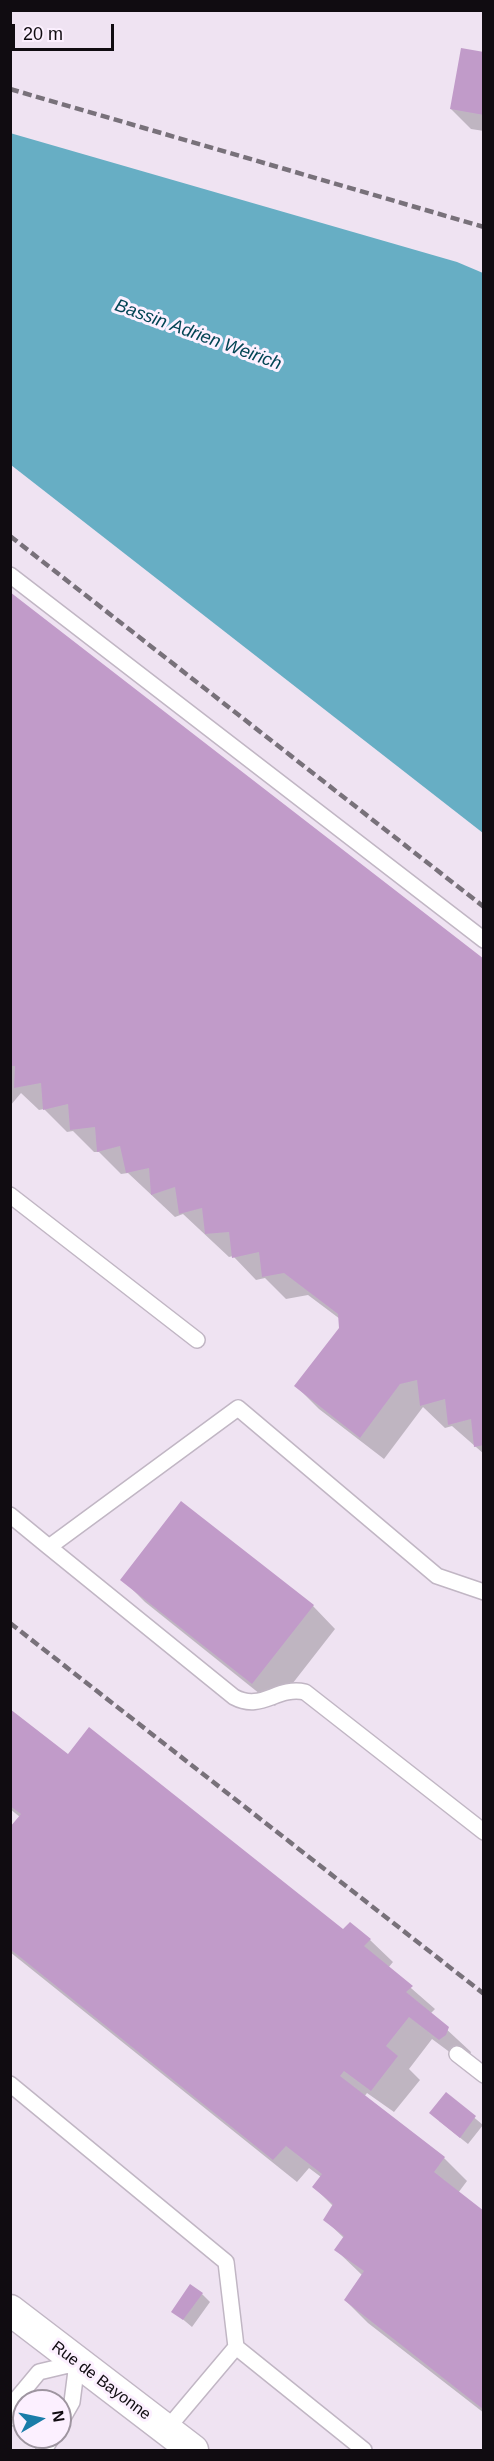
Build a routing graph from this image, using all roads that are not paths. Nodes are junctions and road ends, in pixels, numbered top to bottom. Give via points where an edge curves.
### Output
1 (10, 575) edge
2 (483, 940) edge
3 (10, 1195) edge
4 (197, 1340) dead end
5 (10, 1515) edge
6 (49, 1547) junction
7 (483, 1592) edge
8 (483, 1832) edge
9 (457, 2054) dead end
10 (483, 2075) edge
11 (10, 2084) edge
12 (10, 2310) edge
13 (236, 2347) junction
14 (76, 2362) junction
15 (72, 2402) edge
16 (10, 2418) edge
17 (166, 2430) junction
18 (193, 2451) edge
19 (364, 2451) edge

1 - 2 lane
3 - 4 lane
5 - 6 lane
6 - 7 lane via 238,1408 437,1576
6 - 8 lane via 234,1697 252,1703 288,1690 305,1692
9 - 10 lane
11 - 13 lane via 226,2262
12 - 14 street, Rue de Bayonne
13 - 17 lane
13 - 19 lane
14 - 15 lane
14 - 16 lane via 39,2372 14,2402
14 - 17 street, Rue de Bayonne
17 - 18 street, Rue de Bayonne

